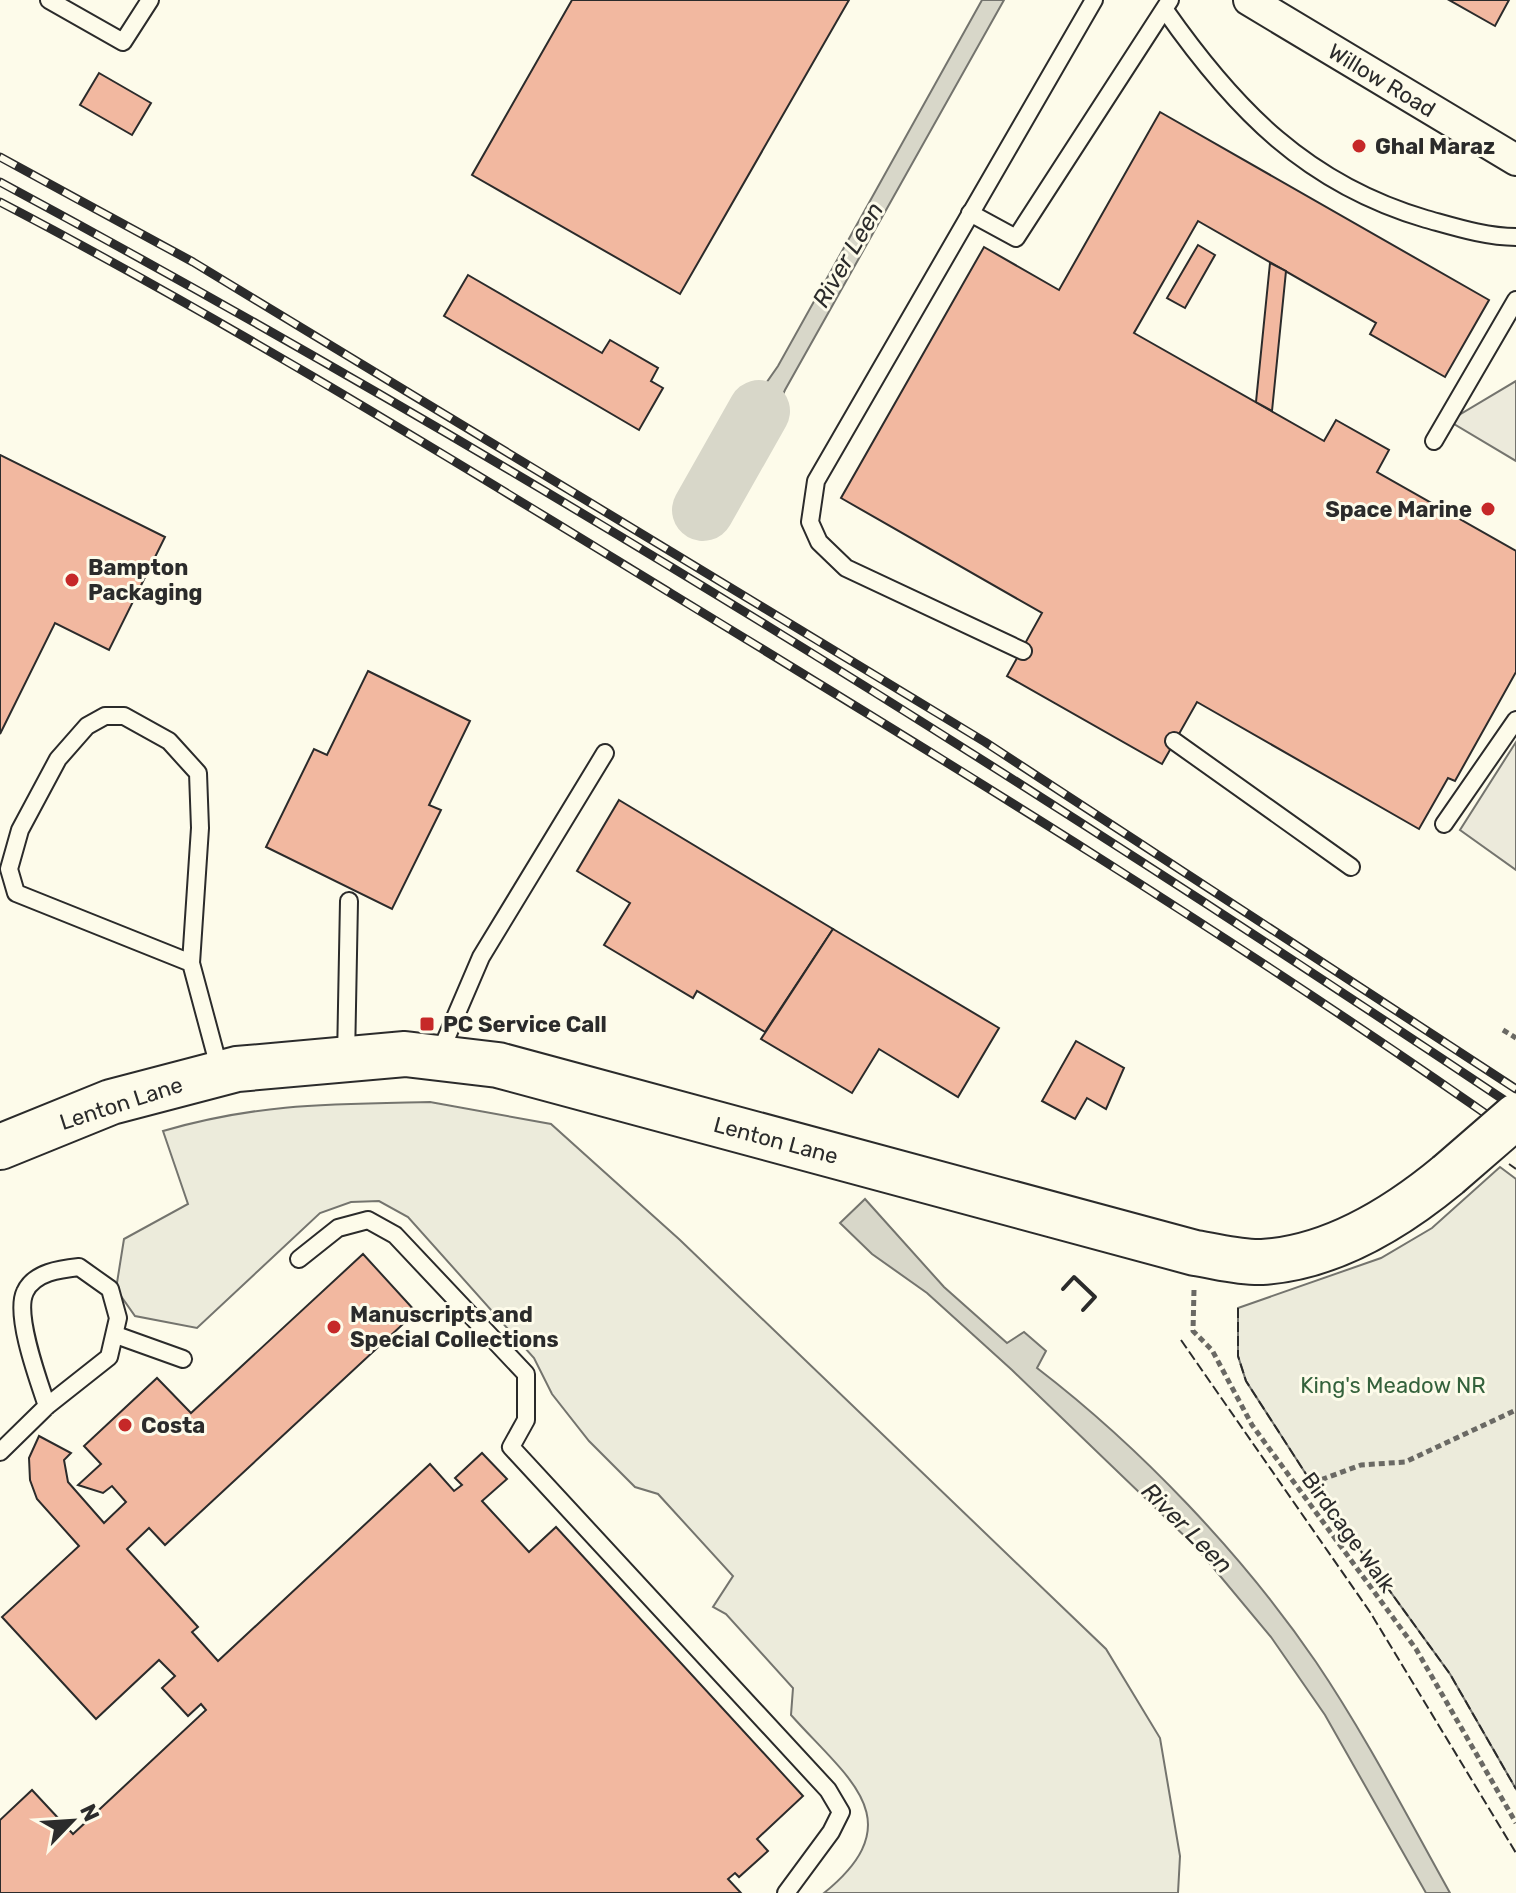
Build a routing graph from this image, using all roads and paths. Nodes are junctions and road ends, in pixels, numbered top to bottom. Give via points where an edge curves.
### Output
1 (49, 0) edge
2 (150, 0) edge
3 (1094, 0) edge
4 (1249, 0) edge
5 (1167, 5) edge
6 (1516, 160) edge
7 (970, 213) junction
8 (1516, 237) edge
9 (1516, 300) edge
10 (1434, 441) dead end
11 (1023, 651) dead end
12 (1516, 720) edge
13 (1174, 741) dead end
14 (605, 753) dead end
15 (1444, 824) dead end
16 (1351, 867) dead end
17 (349, 901) dead end
18 (191, 963) junction
19 (1503, 1030) dead end
20 (1516, 1038) edge
21 (438, 1056) junction
22 (346, 1059) junction
23 (220, 1073) junction
24 (1516, 1116) edge
25 (0, 1147) edge
26 (1195, 1253) junction
27 (299, 1259) dead end
28 (116, 1335) junction
29 (183, 1359) dead end
30 (47, 1406) junction
31 (1516, 1410) edge
32 (0, 1452) edge
33 (1312, 1483) dead end
34 (1516, 1823) edge
35 (786, 1893) edge

1 - 2 lane via 123,42
3 - 7 lane
4 - 6 street, Willow Road
5 - 7 lane via 1016,238
5 - 8 lane via 1200,59 1247,113 1331,179 1395,210
7 - 11 lane via 816,481 810,522 819,542 846,568
9 - 10 lane
12 - 15 lane
13 - 16 lane
14 - 21 lane via 481,957
17 - 22 lane
18 - 18 lane via 16,893 9,869 20,830 58,759 87,726 105,716 124,716 169,741 198,773 200,828
18 - 23 lane
19 - 20 path
21 - 22 street, Lenton Lane
21 - 26 street, Lenton Lane via 498,1065
22 - 23 street, Lenton Lane
23 - 25 street, Lenton Lane via 111,1102
24 - 26 street, Lenton Lane, bridge via 1418,1199 1312,1256 1259,1262
26 - 34 path, Birdcage Walk via 1193,1331 1212,1350 1252,1425 1416,1649
27 - 35 lane via 338,1228 368,1220 395,1235 526,1374 526,1420 511,1447 828,1790 841,1812
28 - 29 lane
28 - 30 lane via 109,1357
28 - 30 lane via 118,1318 110,1289 79,1267 39,1277 25,1291 22,1309
30 - 32 lane
31 - 33 path via 1405,1462 1361,1465

